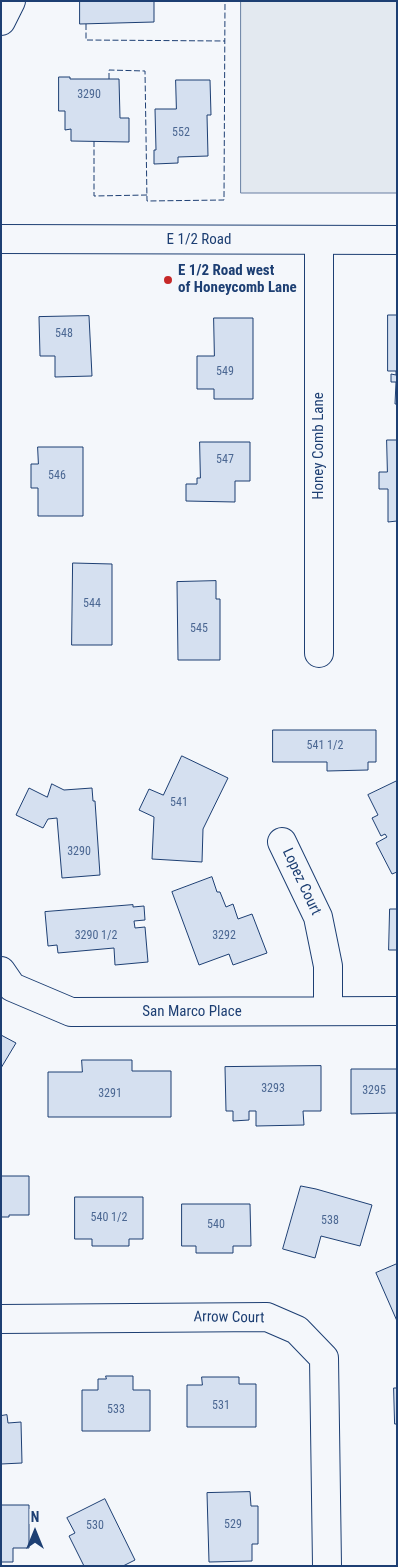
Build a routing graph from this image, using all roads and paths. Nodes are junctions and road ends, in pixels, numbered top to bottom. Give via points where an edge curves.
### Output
1 (11, 1) edge
2 (1, 21) edge
3 (1, 239) edge
4 (318, 240) junction
5 (397, 240) edge
6 (318, 653) dead end
7 (282, 842) dead end
8 (1, 971) edge
9 (328, 1011) junction
10 (397, 1011) edge
11 (1, 1319) edge
12 (327, 1566) edge

1 - 2 street
3 - 4 street, E 1/2 Road
4 - 5 street, E 1/2 Road
4 - 6 street, Honey Comb Lane
7 - 9 street, Lopez Court via 318,918 328,966
8 - 9 street, San Marco Place via 12,987 71,1012
9 - 10 street, San Marco Place
11 - 12 street, Arrow Court via 267,1317 297,1330 324,1358

